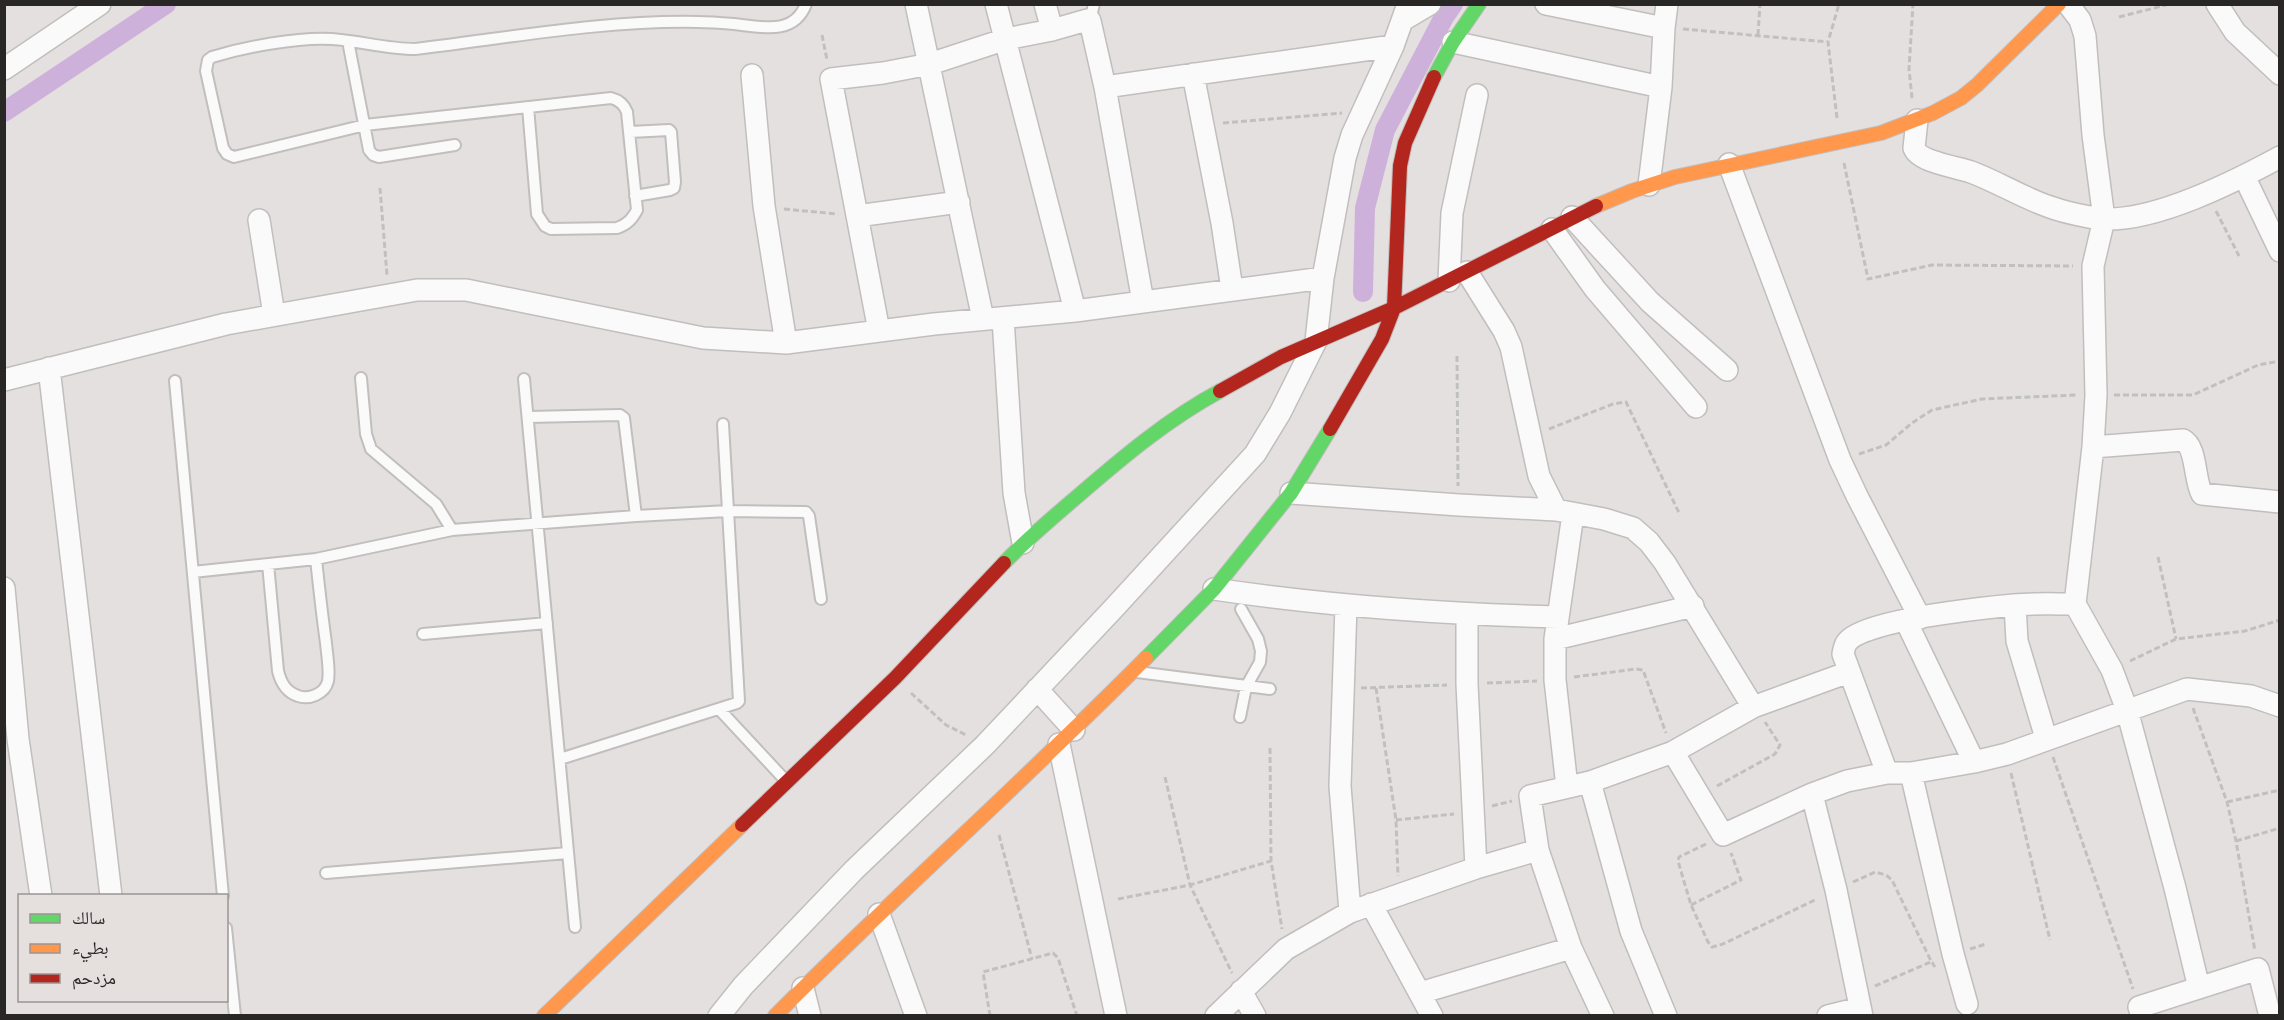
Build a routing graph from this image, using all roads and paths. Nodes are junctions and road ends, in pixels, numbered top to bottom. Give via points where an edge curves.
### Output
1 (99, 4) edge
2 (806, 4) edge
3 (916, 4) edge
4 (996, 4) edge
5 (1045, 4) edge
6 (1430, 4) edge
7 (1479, 4) edge
8 (1546, 4) edge
9 (1667, 4) edge
10 (1760, 4) edge
11 (1839, 4) edge
12 (1913, 4) edge
13 (2170, 4) edge
14 (2217, 4) edge
15 (2061, 5) edge
16 (1405, 12) edge
17 (1092, 13) edge
18 (2119, 17) dead end
19 (1664, 28) junction
20 (1052, 30) junction
21 (822, 35) dead end
22 (1758, 35) junction
23 (1006, 39) junction
24 (348, 41) junction
25 (1453, 42) junction
26 (1828, 42) junction
27 (1393, 46) junction
28 (930, 64) junction
29 (4, 69) edge
30 (1193, 74) junction
31 (2280, 74) edge
32 (752, 75) dead end
33 (831, 79) junction
34 (1105, 87) junction
35 (1661, 87) junction
36 (1477, 95) dead end
37 (528, 107) junction
38 (1363, 112) junction
39 (1917, 120) junction
40 (1203, 124) junction
41 (364, 125) junction
42 (630, 132) junction
43 (1840, 142) junction
44 (455, 146) dead end
45 (2280, 157) edge
46 (1729, 164) junction
47 (2244, 176) junction
48 (1649, 185) junction
49 (380, 188) dead end
50 (2207, 193) junction
51 (635, 196) junction
52 (959, 202) junction
53 (764, 206) junction
54 (857, 216) junction
55 (1572, 217) junction
56 (2104, 219) junction
57 (259, 220) dead end
58 (1552, 229) junction
59 (2280, 251) edge
60 (2239, 256) dead end
61 (2093, 266) junction
62 (1458, 276) junction
63 (1323, 278) junction
64 (1232, 289) junction
65 (389, 294) junction
66 (1143, 302) junction
67 (1394, 308) junction
68 (1075, 311) junction
69 (274, 315) junction
70 (993, 318) junction
71 (879, 331) junction
72 (1316, 341) junction
73 (786, 343) junction
74 (1457, 356) dead end
75 (2280, 361) edge
76 (49, 368) junction
77 (1727, 370) dead end
78 (361, 378) dead end
79 (524, 379) dead end
80 (4, 380) edge
81 (175, 381) dead end
82 (2096, 395) junction
83 (1696, 407) dead end
84 (528, 417) junction
85 (723, 424) dead end
86 (1531, 436) junction
87 (2093, 447) junction
88 (1840, 460) junction
89 (1291, 493) junction
90 (2280, 502) edge
91 (1459, 505) junction
92 (728, 511) junction
93 (1565, 512) junction
94 (1680, 515) dead end
95 (636, 516) junction
96 (538, 524) junction
97 (452, 530) junction
98 (1023, 543) junction
99 (2158, 557) dead end
100 (316, 559) junction
101 (268, 564) junction
102 (193, 572) junction
103 (4, 588) edge
104 (1214, 589) junction
105 (821, 599) dead end
106 (2075, 604) junction
107 (2015, 605) junction
108 (1346, 606) junction
109 (1693, 606) junction
110 (1241, 609) dead end
111 (1467, 615) junction
112 (1558, 617) junction
113 (1913, 620) junction
114 (2280, 620) edge
115 (547, 622) junction
116 (423, 634) dead end
117 (1555, 639) junction
118 (2176, 639) junction
119 (2112, 670) junction
120 (1131, 671) junction
121 (1849, 672) junction
122 (895, 678) junction
123 (1556, 680) junction
124 (1467, 684) junction
125 (1246, 687) junction
126 (1037, 689) junction
127 (1270, 689) dead end
128 (2187, 690) junction
129 (2280, 706) edge
130 (1753, 707) junction
131 (719, 709) junction
132 (2127, 710) junction
133 (1240, 717) dead end
134 (1066, 737) junction
135 (2046, 738) junction
136 (985, 745) junction
137 (1270, 748) dead end
138 (1673, 753) junction
139 (2007, 754) junction
140 (560, 759) junction
141 (1974, 762) junction
142 (1887, 773) junction
143 (1911, 773) junction
144 (1165, 777) dead end
145 (786, 782) junction
146 (1590, 782) junction
147 (1567, 787) junction
148 (2280, 790) edge
149 (1812, 794) junction
150 (1530, 796) junction
151 (1699, 796) junction
152 (2227, 802) junction
153 (1472, 812) junction
154 (1396, 820) junction
155 (2280, 828) edge
156 (999, 835) dead end
157 (1723, 835) junction
158 (2236, 841) junction
159 (1538, 850) junction
160 (568, 853) junction
161 (1271, 861) junction
162 (1476, 868) junction
163 (326, 873) dead end
164 (1190, 885) junction
165 (1836, 890) junction
166 (41, 894) edge
167 (111, 894) edge
168 (223, 894) edge
169 (1399, 894) junction
170 (1118, 898) dead end
171 (1371, 904) junction
172 (1691, 905) junction
173 (1350, 912) junction
174 (879, 914) junction
175 (575, 927) dead end
176 (2050, 940) dead end
177 (228, 948) edge
178 (1571, 948) junction
179 (1286, 949) junction
180 (1032, 959) junction
181 (2258, 969) junction
182 (803, 988) junction
183 (2199, 988) junction
184 (1241, 991) junction
185 (1420, 993) junction
186 (1968, 1004) dead end
187 (1860, 1006) edge
188 (2141, 1012) edge
189 (235, 1016) edge
190 (544, 1016) edge
191 (719, 1016) edge
192 (775, 1016) edge
193 (810, 1016) edge
194 (916, 1016) edge
195 (990, 1016) edge
196 (1077, 1016) edge
197 (1116, 1016) edge
198 (1216, 1016) edge
199 (1255, 1016) edge
200 (1432, 1016) edge
201 (1603, 1016) edge
202 (1666, 1016) edge
203 (1828, 1016) edge
204 (2270, 1016) edge

1 - 29 street
2 - 24 lane via 794,21 768,29 723,23 653,22 415,49
3 - 28 street
4 - 23 street
5 - 20 street
6 - 16 street
7 - 25 main road
8 - 19 street
9 - 19 street
10 - 22 path
11 - 26 path
12 - 39 path via 1909,84
13 - 18 path
14 - 31 street via 2235,32
15 - 39 main road via 1977,85 1949,105
15 - 56 street via 2080,20 2085,36
16 - 27 street
17 - 20 street via 1087,20
17 - 34 street
19 - 22 path
19 - 35 street
20 - 23 street
21 - 33 path
22 - 26 path
23 - 28 street
23 - 68 street
24 - 41 lane
24 - 41 lane via 300,40 217,56 208,60 206,71 223,148 230,156
25 - 35 street
25 - 67 main road via 1405,143 1397,204
26 - 43 path
27 - 30 street
27 - 38 street
28 - 33 street
28 - 52 street
30 - 34 street
30 - 40 street
32 - 53 street
33 - 54 street
34 - 66 street
35 - 48 street
36 - 62 street via 1452,213
37 - 41 lane
37 - 42 lane via 611,98 624,105
37 - 51 lane via 537,214 545,226 617,228 633,218 637,210
38 - 40 path
38 - 63 street via 1345,158
39 - 43 main road
39 - 56 street via 1914,148 1922,158 1970,172 2052,208
40 - 64 street
41 - 44 lane via 369,150 379,157
42 - 51 lane
42 - 51 lane via 669,130 675,172 674,188
43 - 46 main road
43 - 61 path via 1868,279 1932,265
45 - 47 street
46 - 48 main road
46 - 88 street
47 - 50 street
47 - 59 street
48 - 55 main road
49 - 65 path
50 - 56 street via 2140,214
50 - 60 path
52 - 54 street
52 - 70 street
53 - 54 path
53 - 73 street
54 - 71 street
55 - 58 main road
55 - 77 street via 1650,302
56 - 61 street
57 - 69 street
58 - 62 main road
58 - 83 street via 1595,289
61 - 82 street
62 - 67 main road
62 - 86 street via 1504,331
63 - 64 street
63 - 72 street
64 - 66 street
65 - 69 street
65 - 73 street via 466,291 703,338
66 - 68 street
67 - 72 main road
67 - 89 main road via 1362,376
68 - 70 street
69 - 76 street
70 - 71 street
70 - 98 street
71 - 73 street
72 - 98 main road via 1241,378 1174,418
72 - 126 street via 1280,413 1246,466
74 - 91 path
75 - 82 path via 2258,365 2193,395
76 - 80 street
76 - 167 street
78 - 97 lane via 371,449 436,504
79 - 84 lane
81 - 102 lane
82 - 87 street
82 - 88 path via 1982,399 1932,410 1886,446
84 - 95 lane via 624,418
84 - 96 lane
85 - 92 lane
86 - 93 street via 1539,476
86 - 94 path via 1626,402
87 - 90 street via 2183,440 2192,450 2202,494
87 - 106 street
88 - 113 street
89 - 91 street
89 - 104 main road
91 - 93 street
92 - 95 lane
92 - 105 lane via 808,513
92 - 131 lane via 739,701
93 - 109 street via 1626,525 1640,532
93 - 112 street
95 - 96 lane
96 - 97 lane
96 - 115 lane
97 - 100 lane
98 - 122 main road
99 - 118 path
100 - 101 lane
100 - 101 lane via 328,682 312,697 289,692 281,682
101 - 102 lane
102 - 168 lane
103 - 166 street via 18,740
104 - 108 street
104 - 120 main road
106 - 107 street
106 - 119 street
107 - 113 street
107 - 135 street via 2017,641
108 - 111 street
108 - 173 street via 1340,786
109 - 117 street
109 - 130 street
110 - 125 lane via 1261,651 1260,662
111 - 112 street
111 - 124 street
112 - 117 street
113 - 121 street via 1867,630 1849,640 1843,654
113 - 141 street
114 - 118 path via 2245,631
115 - 116 lane
115 - 140 lane
117 - 123 street
118 - 119 path
119 - 132 street
120 - 125 lane
120 - 134 main road
121 - 130 street
121 - 142 street
122 - 136 path via 946,725
122 - 145 main road
123 - 124 path
123 - 138 path via 1643,670
123 - 147 street
124 - 153 street
124 - 154 path via 1376,688
125 - 127 lane
125 - 133 lane
126 - 134 street
126 - 136 street
128 - 129 street via 2251,696
128 - 132 street
128 - 152 path
130 - 138 street
130 - 151 path via 1779,742 1779,748 1770,758
131 - 140 lane
131 - 145 lane
132 - 135 street
132 - 183 street
134 - 174 main road
134 - 197 street
135 - 139 street
135 - 188 path
136 - 191 street via 854,870
137 - 161 path
138 - 146 street
138 - 151 street
139 - 141 street
139 - 176 path
140 - 160 lane
141 - 143 street
142 - 143 street
142 - 149 street via 1847,781
143 - 186 street
144 - 164 path
145 - 190 main road
146 - 147 street
146 - 202 street via 1631,931
147 - 150 street
148 - 152 path
149 - 157 street
149 - 165 street
150 - 153 path
150 - 159 street
151 - 157 street
152 - 158 path
153 - 154 path
153 - 162 street
154 - 169 path
155 - 158 path
156 - 180 path
157 - 172 path via 1679,857 1678,866
157 - 172 path via 1741,880
158 - 181 path
159 - 162 street
159 - 178 street
160 - 163 lane
160 - 175 lane
161 - 164 path
161 - 179 path
162 - 169 street
164 - 170 path
164 - 184 path
165 - 172 path via 1712,947
165 - 187 street
165 - 187 path via 1875,872 1886,875 1931,961
169 - 171 street
171 - 173 street
171 - 185 street
173 - 179 street
174 - 182 main road
174 - 194 street
177 - 189 lane
178 - 185 street
178 - 201 street
179 - 184 street
180 - 195 path via 983,972
180 - 196 path via 1053,953 1058,958
181 - 183 street
181 - 204 street
182 - 192 main road
182 - 193 street
183 - 188 street
184 - 198 street
184 - 199 street
185 - 200 street
187 - 203 street

